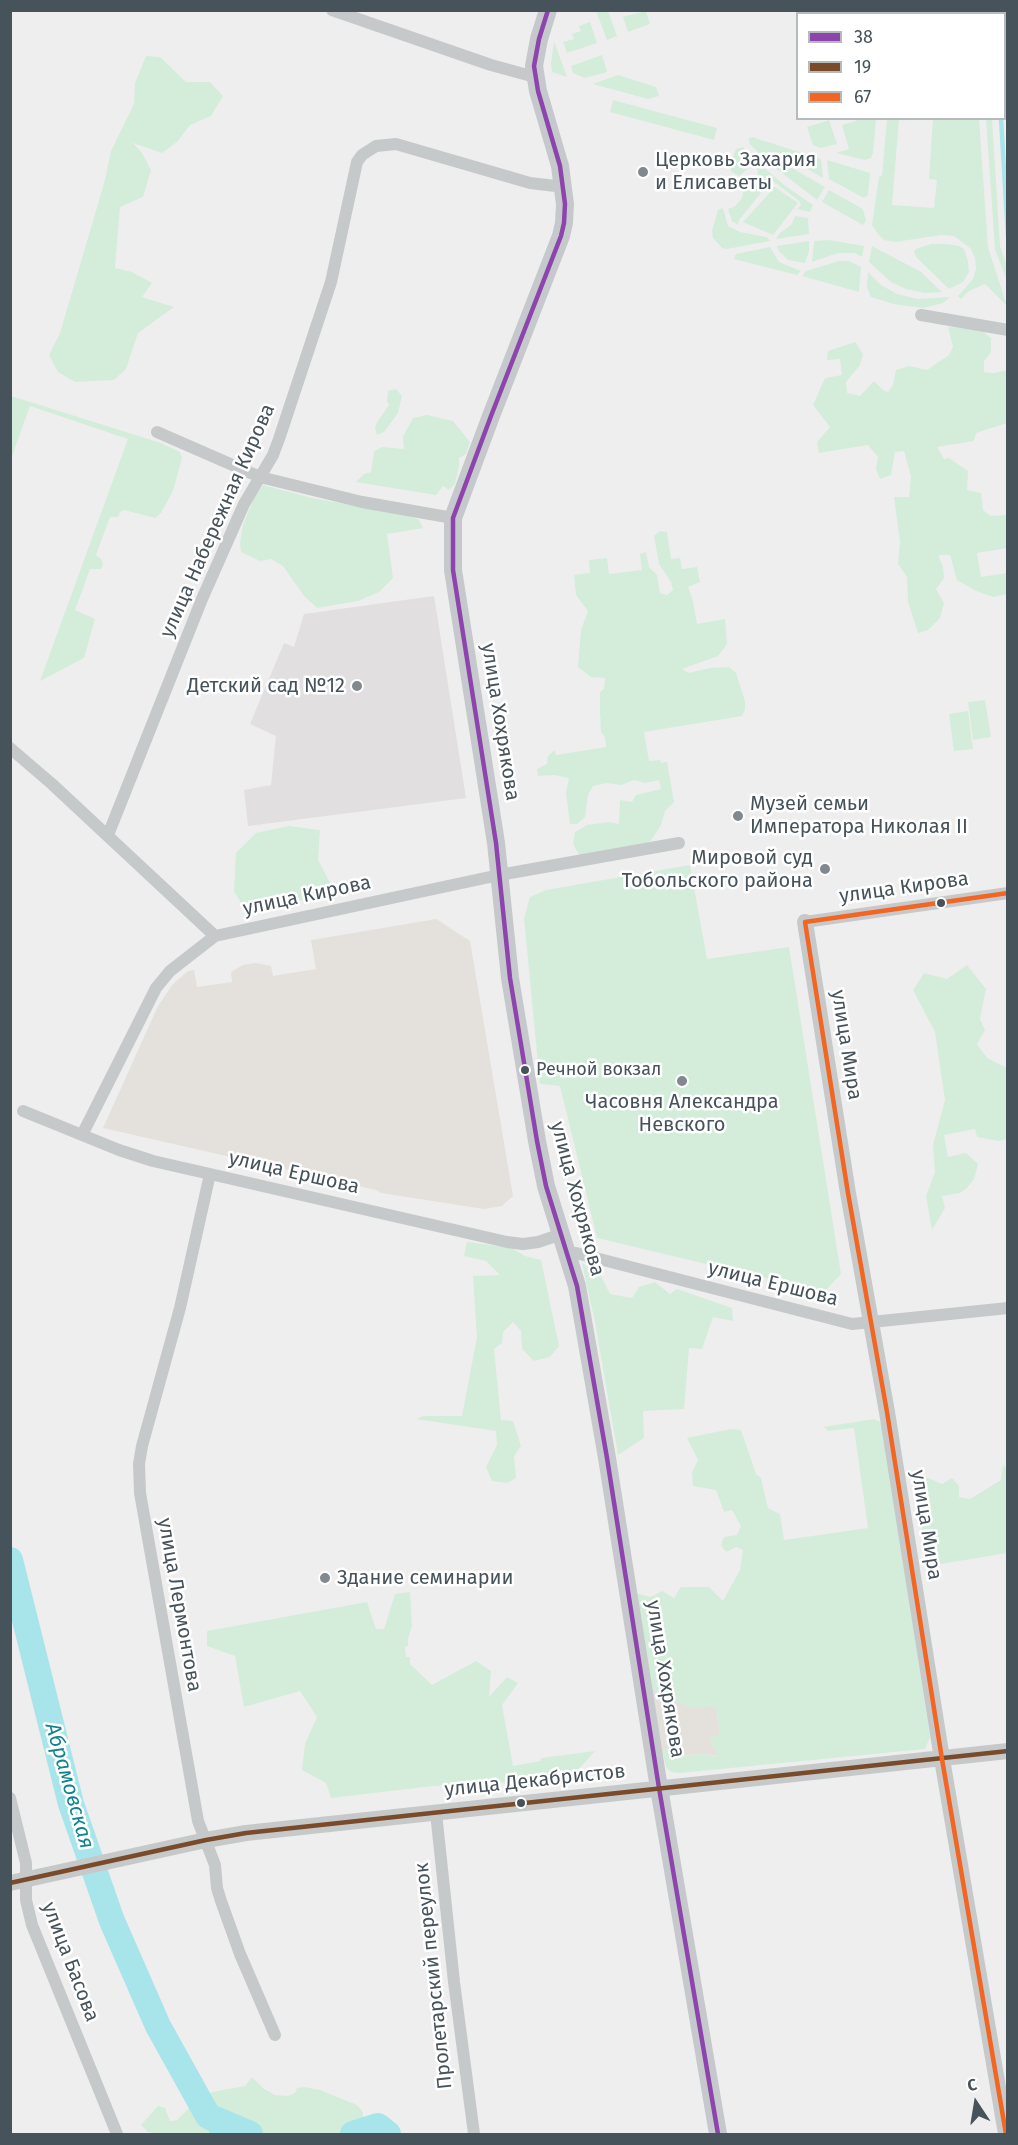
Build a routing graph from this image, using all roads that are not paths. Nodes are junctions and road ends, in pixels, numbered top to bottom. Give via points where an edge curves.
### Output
1 (332, 10) edge
2 (548, 10) edge
3 (535, 77) junction
4 (564, 187) junction
5 (921, 315) dead end
6 (1008, 330) edge
7 (157, 432) dead end
8 (260, 477) junction
9 (453, 518) junction
10 (10, 748) edge
11 (108, 835) junction
12 (679, 843) dead end
13 (499, 875) junction
14 (1008, 893) edge
15 (805, 921) joint
16 (215, 936) junction
17 (23, 1111) dead end
18 (82, 1136) junction
19 (210, 1174) junction
20 (562, 1234) junction
21 (568, 1254) junction
22 (1008, 1308) edge
23 (870, 1323) junction
24 (1008, 1751) edge
25 (942, 1759) junction
26 (659, 1788) junction
27 (10, 1798) edge
28 (436, 1813) junction
29 (206, 1840) junction
30 (19, 1882) edge
31 (274, 2035) dead end
32 (117, 2134) edge
33 (474, 2134) edge
34 (717, 2134) edge
35 (1006, 2134) edge

1 - 3 street
2 - 3 main road via 535,55
3 - 4 main road, улица Хохрякова
4 - 8 street, улица Набережная Кирова via 530,183 396,144 368,150 355,168 331,282 306,361 279,439
4 - 9 main road, улица Хохрякова via 561,237
5 - 6 street
7 - 8 street
8 - 9 street via 362,502
8 - 11 street, улица Набережная Кирова via 202,599
9 - 13 main road, улица Хохрякова via 453,570
10 - 11 street
11 - 16 street
12 - 13 street, улица Кирова
13 - 16 street, улица Кирова
13 - 20 main road, улица Хохрякова via 510,978 535,1131 546,1186
14 - 15 street, улица Кирова
15 - 23 street, улица Мира
16 - 18 street via 170,971 156,988
17 - 18 street, улица Ершова
18 - 19 street, улица Ершова via 153,1161
19 - 20 street, улица Ершова via 507,1242 538,1242
19 - 29 street, улица Лермонтова via 180,1308 142,1446 139,1479 195,1806
20 - 21 main road, улица Хохрякова
21 - 23 street, улица Ершова via 852,1324
21 - 26 main road, улица Хохрякова via 607,1458
22 - 23 street, улица Ершова
23 - 25 street, улица Мира
24 - 25 street, улица Декабристов
25 - 26 street, улица Декабристов
25 - 35 street, улица Мира
26 - 28 street, улица Декабристов
26 - 34 main road, улица Хохрякова
27 - 30 street, улица Басова via 26,1863
28 - 29 street, улица Декабристов
28 - 33 street, Пролетарский переулок
29 - 30 street, улица Декабристов
29 - 31 street, улица Лермонтова via 215,1865 220,1901
30 - 32 street, улица Басова via 32,1925

